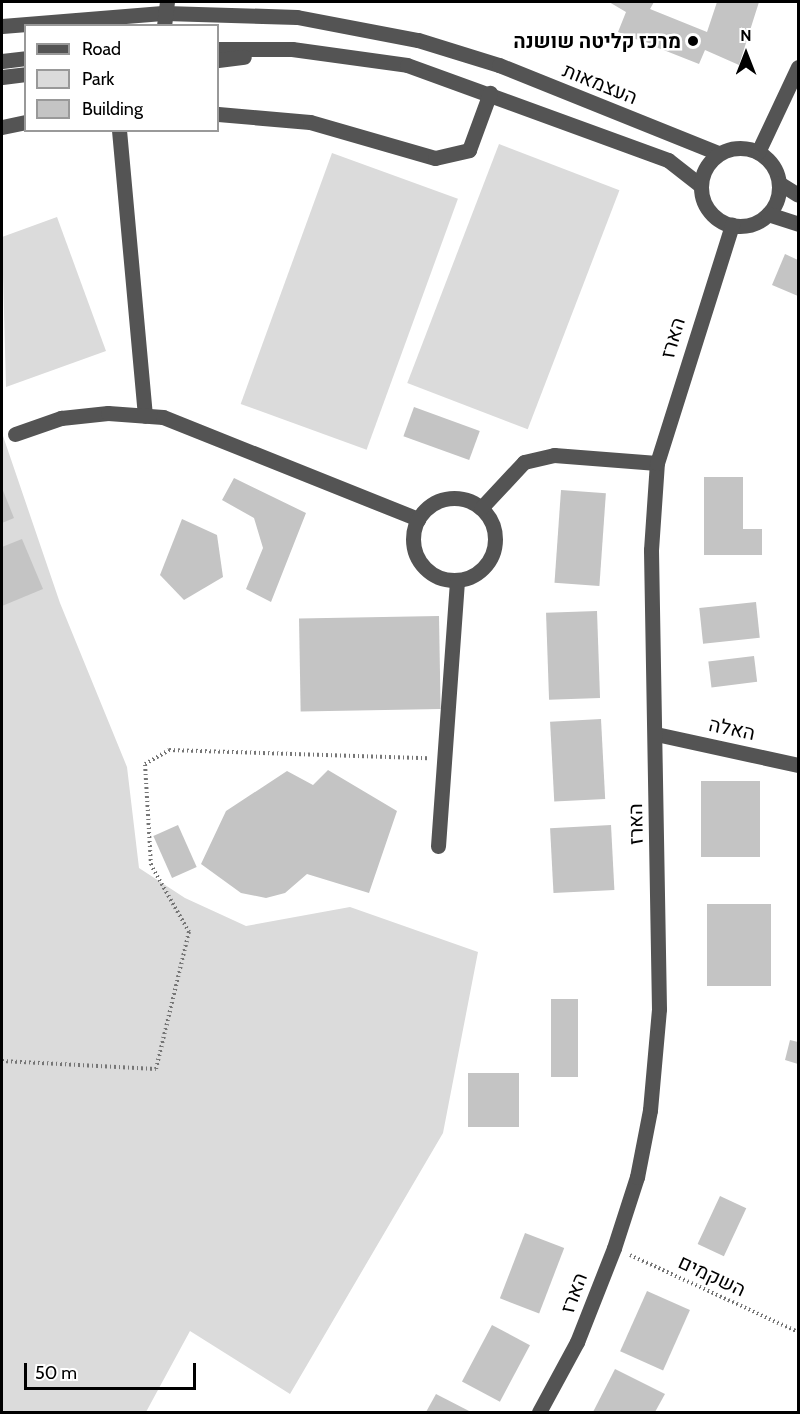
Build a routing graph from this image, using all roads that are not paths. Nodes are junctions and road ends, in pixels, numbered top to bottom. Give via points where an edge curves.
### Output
1 (166, 14) edge
2 (24, 24) edge
3 (29, 24) edge
4 (2, 26) edge
5 (219, 49) edge
6 (292, 49) junction
7 (24, 58) edge
8 (219, 60) edge
9 (2, 61) edge
10 (798, 67) edge
11 (24, 74) edge
12 (2, 77) edge
13 (490, 93) junction
14 (219, 114) edge
15 (24, 122) edge
16 (2, 127) edge
17 (119, 132) edge
18 (758, 152) junction
19 (718, 153) junction
20 (779, 183) junction
21 (700, 185) junction
22 (798, 195) edge
23 (768, 214) junction
24 (798, 224) edge
25 (732, 225) junction
26 (145, 416) junction
27 (15, 434) dead end
28 (657, 463) junction
29 (481, 508) junction
30 (418, 519) junction
31 (457, 580) junction
32 (656, 734) junction
33 (798, 765) edge
34 (438, 846) dead end
35 (539, 1413) edge

1 - 3 street, העצמאות
1 - 19 street, העצמאות via 297,17 418,40 498,65
2 - 4 street, העצמאות
5 - 6 street
6 - 8 street
6 - 13 street via 407,65
7 - 9 street
10 - 18 street
11 - 12 street
13 - 14 street via 469,150 435,158 310,122
13 - 21 street via 668,160
15 - 16 street
17 - 26 street
18 - 19 street via 738,147
18 - 20 street via 776,170
19 - 21 street
20 - 22 street
20 - 23 street
21 - 25 street via 705,206
23 - 24 street
23 - 25 street via 751,224
25 - 28 street, הארז
26 - 27 street via 108,413 61,418
26 - 30 street via 209,432
28 - 29 street via 554,455 524,462
28 - 32 street, הארז via 651,550
29 - 30 street via 447,499
29 - 31 street via 493,525 495,547 486,566
30 - 31 street via 413,540 419,561 436,576
31 - 34 street
32 - 33 street, האלה
32 - 35 street, הארז via 658,1009 650,1110 637,1177 614,1248 577,1342

